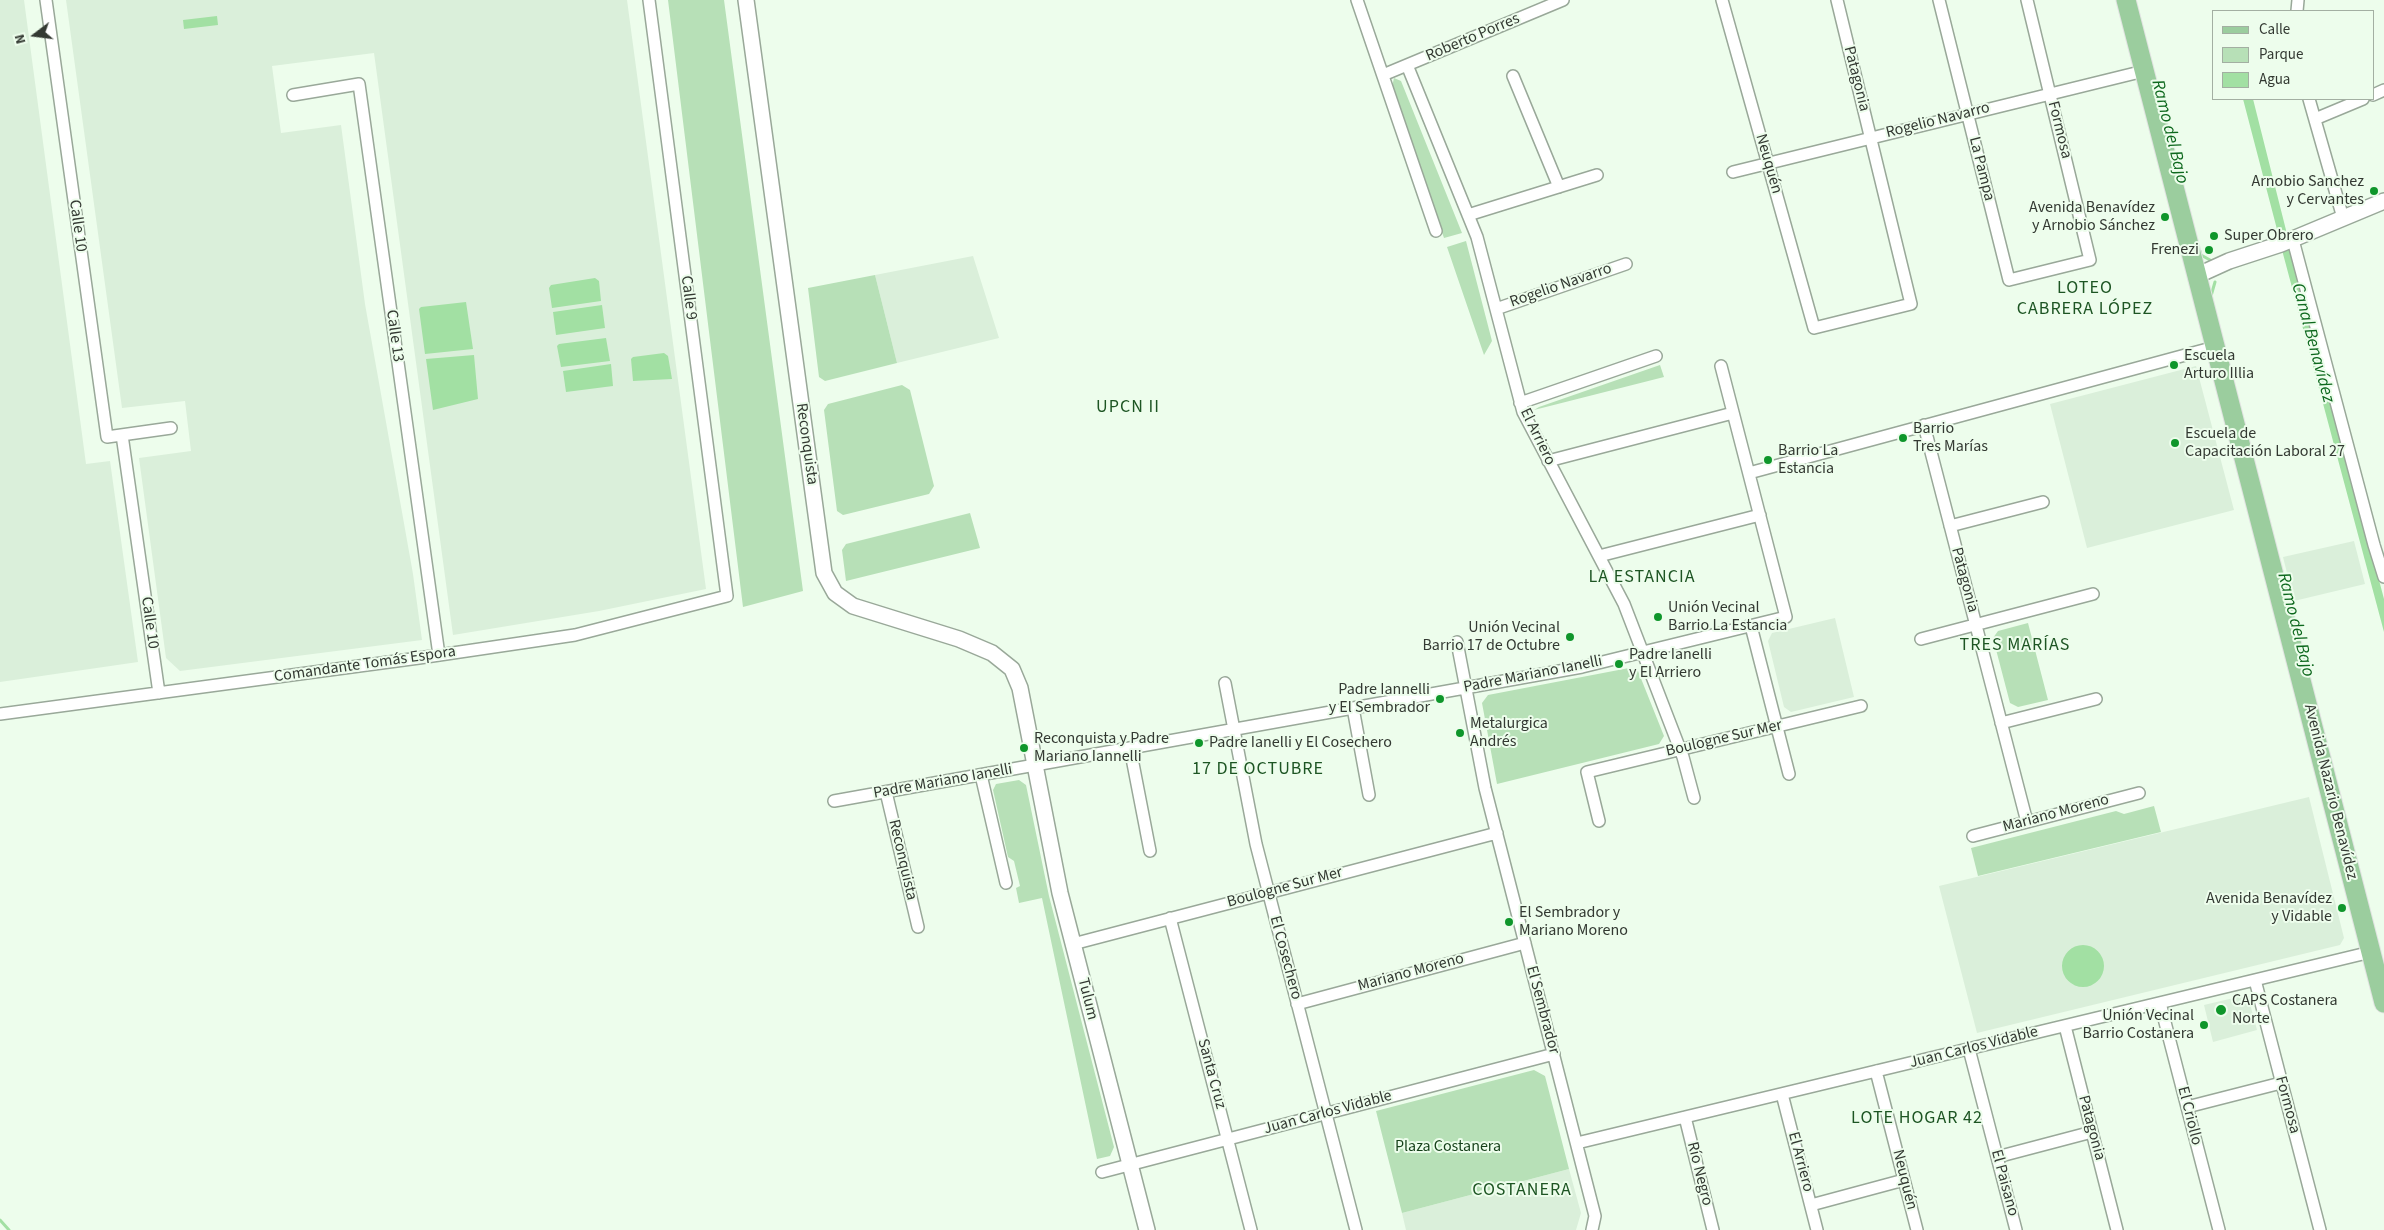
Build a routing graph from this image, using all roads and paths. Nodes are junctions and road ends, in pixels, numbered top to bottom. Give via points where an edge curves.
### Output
1 (46, 0) edge
2 (649, 0) edge
3 (746, 0) edge
4 (1357, 0) edge
5 (1563, 0) edge
6 (1722, 0) edge
7 (1837, 0) edge
8 (1940, 0) edge
9 (2027, 0) edge
10 (2126, 0) edge
11 (1407, 65) junction
12 (2144, 71) junction
13 (1383, 75) junction
14 (1513, 76) dead end
15 (2050, 94) junction
16 (293, 95) dead end
17 (2309, 100) edge
18 (2361, 100) edge
19 (1968, 114) junction
20 (2315, 119) junction
21 (1870, 138) junction
22 (1768, 163) junction
23 (1733, 172) dead end
24 (1597, 175) dead end
25 (1559, 187) junction
26 (2384, 201) edge
27 (1468, 215) junction
28 (2343, 218) junction
29 (1436, 231) dead end
30 (2288, 242) junction
31 (1626, 264) dead end
32 (2196, 276) junction
33 (2009, 280) joint
34 (1496, 309) junction
35 (1814, 328) joint
36 (2215, 347) junction
37 (1656, 356) dead end
38 (1721, 366) dead end
39 (1520, 403) junction
40 (1733, 413) junction
41 (1924, 425) junction
42 (171, 428) dead end
43 (122, 435) junction
44 (1548, 461) junction
45 (1749, 472) junction
46 (2043, 502) dead end
47 (1760, 515) junction
48 (1950, 526) junction
49 (1598, 556) junction
50 (2384, 577) edge
51 (2093, 594) dead end
52 (727, 596) joint
53 (1976, 625) junction
54 (1751, 626) junction
55 (1921, 639) dead end
56 (1457, 642) dead end
57 (1642, 652) junction
58 (439, 656) junction
59 (1225, 683) dead end
60 (1466, 688) junction
61 (158, 693) junction
62 (2096, 699) dead end
63 (1861, 706) dead end
64 (1353, 708) junction
65 (0, 714) edge
66 (2001, 723) junction
67 (1777, 727) junction
68 (1234, 730) junction
69 (1130, 748) junction
70 (1680, 750) junction
71 (1035, 766) junction
72 (1789, 774) dead end
73 (981, 775) junction
74 (886, 792) junction
75 (2139, 793) dead end
76 (1369, 795) dead end
77 (1694, 798) dead end
78 (834, 801) dead end
79 (1599, 821) dead end
80 (2026, 822) junction
81 (1497, 833) junction
82 (1973, 836) dead end
83 (1150, 851) dead end
84 (1006, 883) dead end
85 (1268, 893) junction
86 (1170, 918) junction
87 (918, 927) dead end
88 (1525, 943) junction
89 (1073, 944) junction
90 (2371, 952) junction
91 (2255, 980) junction
92 (2160, 1002) junction
93 (2384, 1003) edge
94 (1297, 1004) junction
95 (2064, 1026) junction
96 (1969, 1049) junction
97 (1554, 1054) junction
98 (1876, 1071) junction
99 (2281, 1083) junction
100 (1782, 1094) junction
101 (2187, 1108) junction
102 (1325, 1113) junction
103 (1685, 1117) junction
104 (2092, 1132) junction
105 (1227, 1139) junction
106 (1577, 1143) junction
107 (1997, 1157) junction
108 (1130, 1164) junction
109 (1102, 1172) dead end
110 (1904, 1180) junction
111 (1811, 1205) junction
112 (1147, 1230) edge
113 (1251, 1230) edge
114 (1356, 1230) edge
115 (1592, 1230) edge
116 (1713, 1230) edge
117 (1817, 1230) edge
118 (1917, 1230) edge
119 (2016, 1230) edge
120 (2118, 1230) edge
121 (2219, 1230) edge
122 (2320, 1230) edge

1 - 43 street, Calle 10 via 107,437
2 - 52 street, Calle 9
3 - 71 street, Reconquista via 821,553 828,582 835,593 853,606 974,644 1004,662 1020,688
4 - 13 street
5 - 11 street, Roberto Porres
6 - 22 street, Neuquén
7 - 21 street, Patagonia
8 - 19 street, La Pampa
9 - 15 street, Formosa
10 - 12 main road, Avenida Nazario Benavídez
11 - 13 street, Roberto Porres
11 - 27 street, El Arriero
12 - 15 street, Rogelio Navarro
12 - 32 main road, Avenida Nazario Benavídez
13 - 29 street
14 - 25 street
15 - 19 street, Rogelio Navarro
15 - 33 street, Formosa via 2090,260
16 - 58 street, Calle 13 via 359,84
17 - 20 street
18 - 20 street
19 - 21 street, Rogelio Navarro
19 - 33 street, La Pampa
20 - 28 street
21 - 22 street, Rogelio Navarro
21 - 35 street, Patagonia via 1911,304
22 - 23 street, Rogelio Navarro
22 - 35 street, Neuquén
24 - 25 street
25 - 27 street
26 - 28 street
27 - 34 street, El Arriero
28 - 30 street
30 - 32 street
30 - 50 street
31 - 34 street, Rogelio Navarro
32 - 36 main road, Avenida Nazario Benavídez
34 - 39 street, El Arriero
36 - 41 street
36 - 90 main road, Avenida Nazario Benavídez
37 - 39 street
38 - 40 street
39 - 44 street, El Arriero
40 - 44 street
40 - 45 street
41 - 45 street
41 - 48 street, Patagonia
42 - 43 street
43 - 61 street, Calle 10
44 - 49 street, El Arriero
45 - 47 street
46 - 48 street
47 - 49 street
47 - 54 street, Padre Mariano Ianelli via 1786,617
48 - 53 street, Patagonia
49 - 57 street, El Arriero via 1624,604
51 - 53 street
52 - 58 street, Comandante Tomás Espora via 575,635
53 - 55 street
53 - 66 street, Patagonia
54 - 57 street, Padre Mariano Ianelli
54 - 67 street
56 - 60 street, El Sembrador
57 - 60 street, Padre Mariano Ianelli via 1582,667
57 - 70 street, El Arriero
58 - 61 street, Comandante Tomás Espora
59 - 68 street, El Cosechero
60 - 64 street, Padre Mariano Ianelli
60 - 81 street, El Sembrador
61 - 65 street, Comandante Tomás Espora
62 - 66 street
63 - 67 street, Boulogne Sur Mer
64 - 68 street, Padre Mariano Ianelli
64 - 76 street
66 - 80 street, Patagonia
67 - 70 street, Boulogne Sur Mer
67 - 72 street
68 - 69 street, Padre Mariano Ianelli
68 - 85 street, El Cosechero
69 - 71 street, Padre Mariano Ianelli
69 - 83 street
70 - 77 street, El Arriero
70 - 79 street, Boulogne Sur Mer via 1586,772
71 - 73 street, Padre Mariano Ianelli
71 - 89 street, Tulum
73 - 74 street, Padre Mariano Ianelli
73 - 84 street
74 - 78 street, Padre Mariano Ianelli
74 - 87 street, Reconquista
75 - 80 street, Mariano Moreno
80 - 82 street, Mariano Moreno
81 - 85 street, Boulogne Sur Mer
81 - 88 street, El Sembrador
85 - 86 street, Boulogne Sur Mer
85 - 94 street, El Cosechero
86 - 89 street, Boulogne Sur Mer
86 - 105 street, Santa Cruz
88 - 94 street, Mariano Moreno
88 - 97 street, El Sembrador
89 - 108 street, Tulum
90 - 91 street, Juan Carlos Vidable
90 - 93 main road, Avenida Nazario Benavídez
91 - 92 street, Juan Carlos Vidable
91 - 99 street, Formosa
92 - 95 street, Juan Carlos Vidable
92 - 101 street, El Criollo
94 - 102 street, El Cosechero
95 - 96 street, Juan Carlos Vidable
95 - 104 street, Patagonia
96 - 98 street, Juan Carlos Vidable
96 - 107 street, El Paisano
97 - 102 street, Juan Carlos Vidable
97 - 106 street, El Sembrador
98 - 100 street, Juan Carlos Vidable
98 - 110 street, Neuquén
99 - 101 street
99 - 122 street, Formosa
100 - 103 street, Juan Carlos Vidable
100 - 111 street, El Arriero
101 - 121 street, El Criollo
102 - 105 street, Juan Carlos Vidable
102 - 114 street, El Cosechero
103 - 106 street, Juan Carlos Vidable
103 - 116 street, Río Negro
104 - 107 street
104 - 120 street, Patagonia
105 - 108 street, Juan Carlos Vidable
105 - 113 street, Santa Cruz
106 - 115 street, El Sembrador via 1596,1216
107 - 119 street, El Paisano
108 - 109 street, Juan Carlos Vidable
108 - 112 street, Tulum
110 - 111 street
110 - 118 street, Neuquén
111 - 117 street, El Arriero

